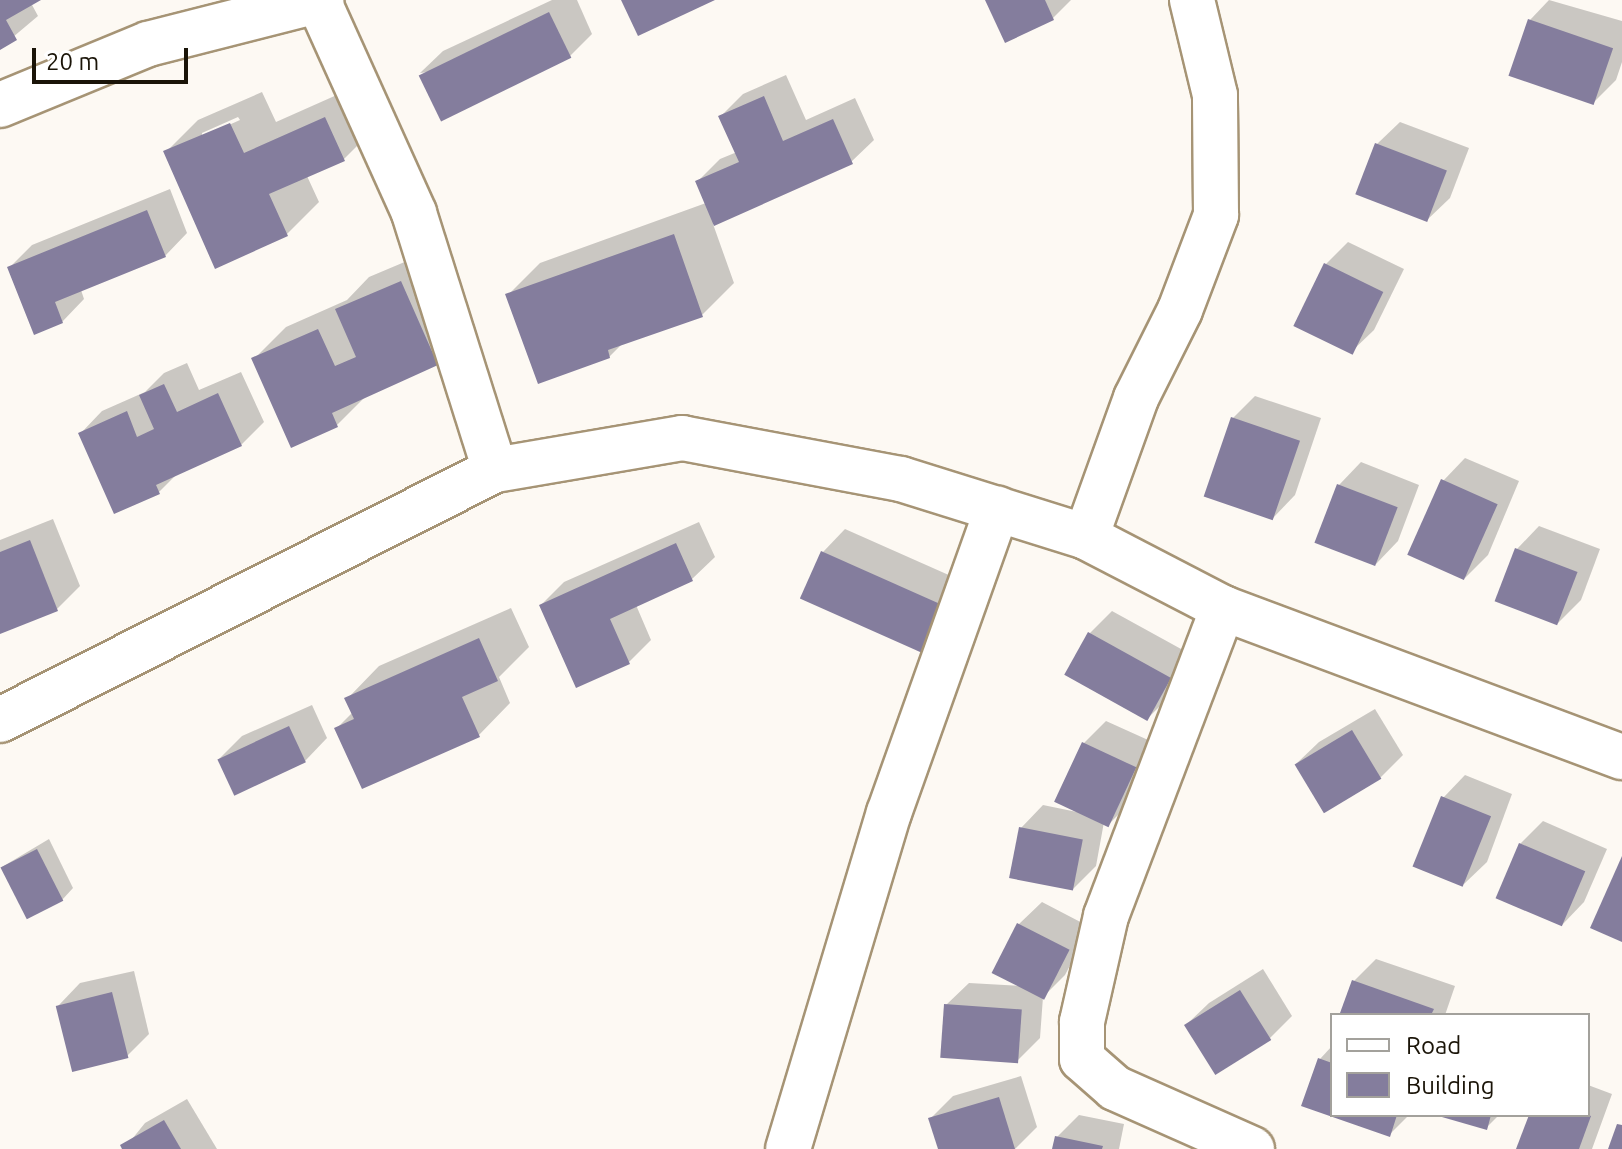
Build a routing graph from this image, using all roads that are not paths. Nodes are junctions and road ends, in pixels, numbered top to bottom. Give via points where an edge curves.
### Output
1 (319, 0) edge
2 (1192, 0) edge
3 (0, 105) edge
4 (495, 470) junction
5 (997, 509) junction
6 (1086, 537) junction
7 (1223, 608) junction
8 (0, 720) edge
9 (1622, 757) edge
10 (788, 1149) edge
11 (1252, 1149) edge

1 - 3 street via 148,44
1 - 4 street via 414,213
2 - 6 street via 1215,95 1216,215 1180,310 1136,398
4 - 5 street via 682,438 901,479
4 - 8 street
5 - 6 street
5 - 10 street via 889,813
6 - 7 street
7 - 9 street
7 - 11 street via 1106,916 1082,1022 1082,1059 1115,1088

